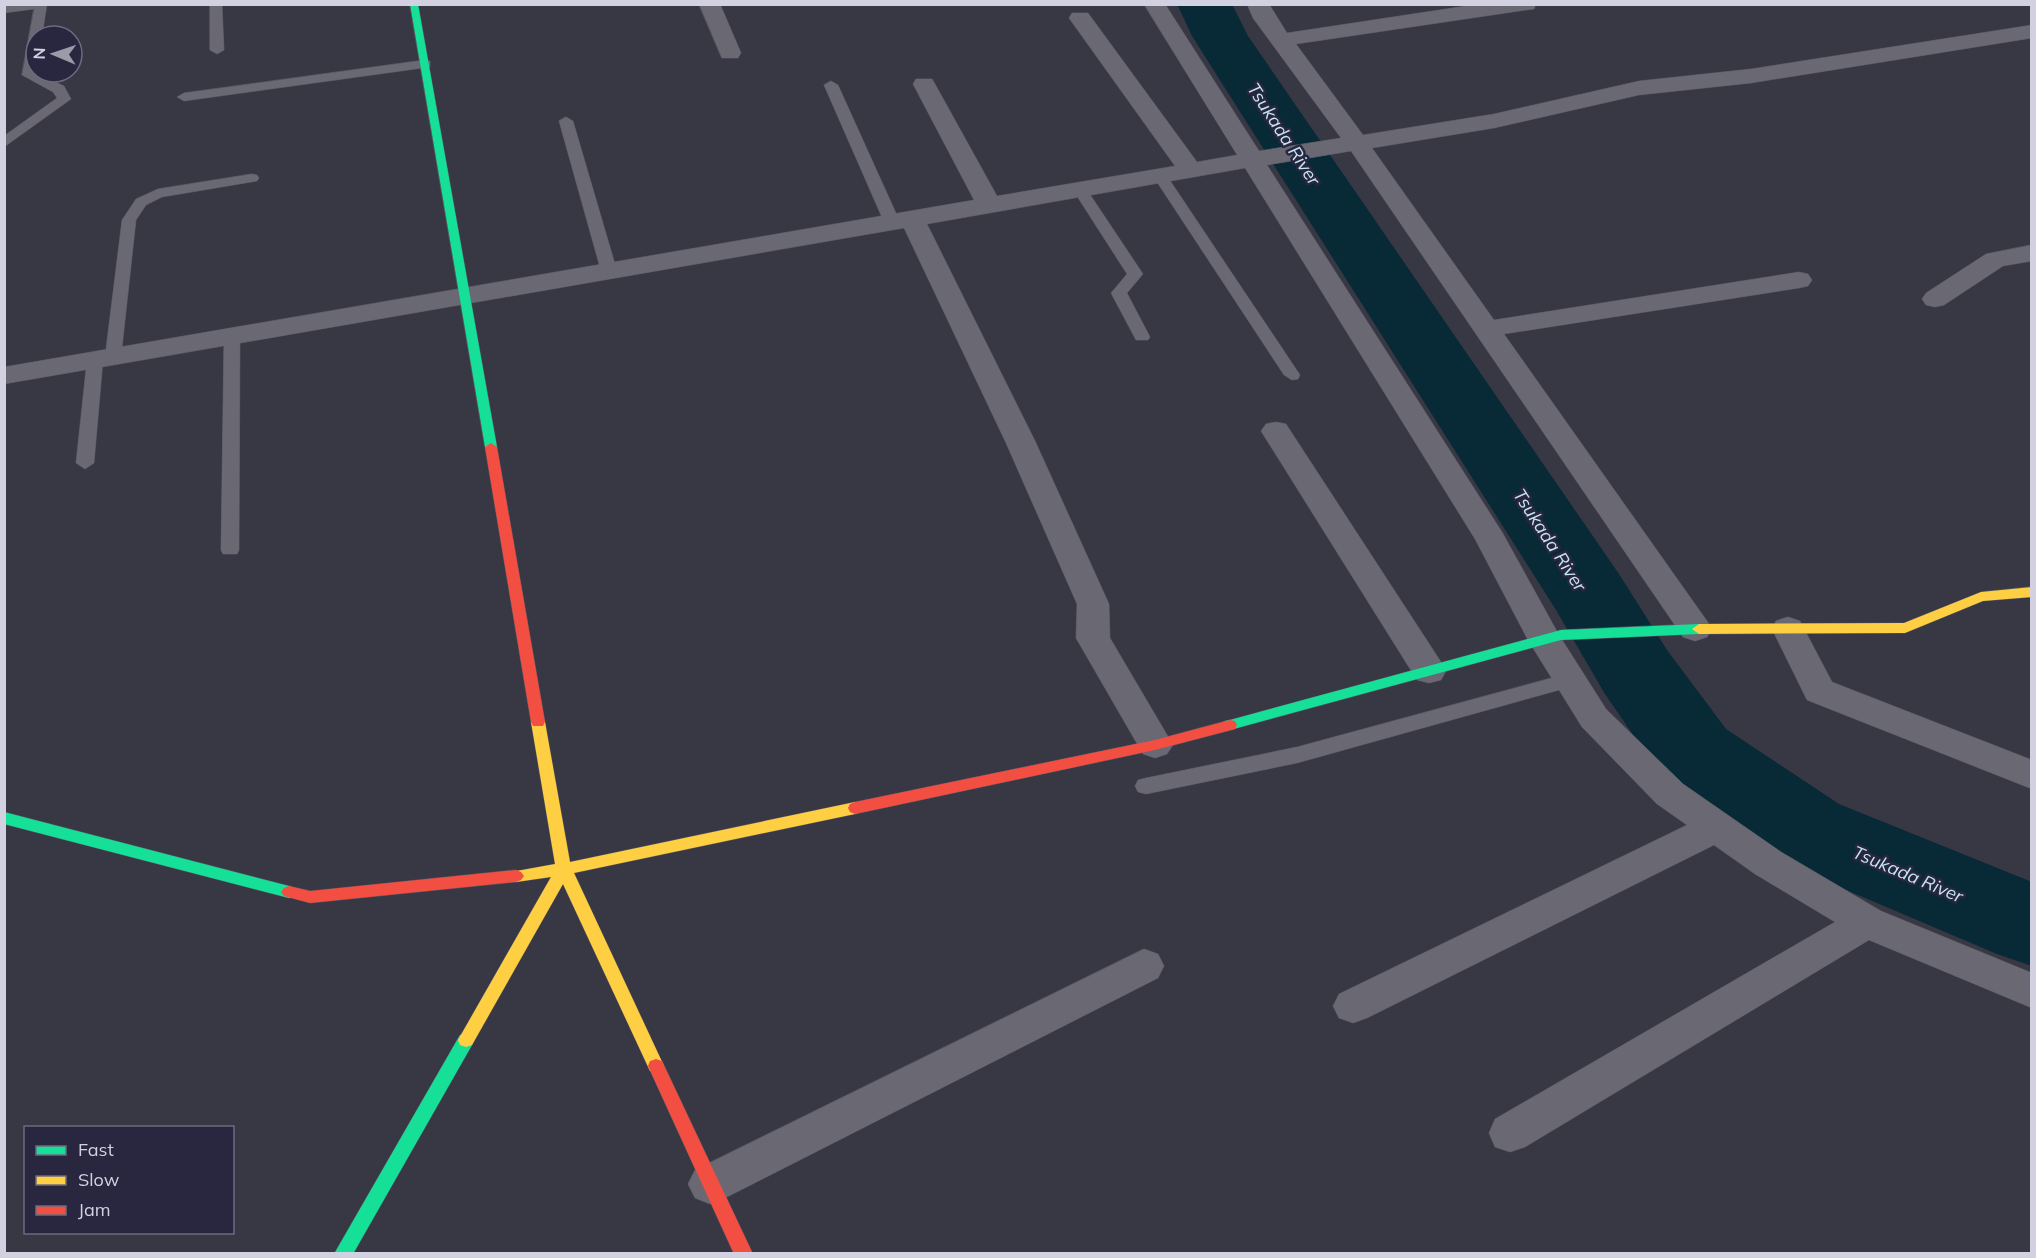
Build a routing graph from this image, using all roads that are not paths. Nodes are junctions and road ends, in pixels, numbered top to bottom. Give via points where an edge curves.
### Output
1 (26, 4) edge
2 (42, 4) edge
3 (216, 4) edge
4 (414, 4) edge
5 (709, 4) edge
6 (1154, 4) edge
7 (1258, 4) edge
8 (1526, 4) edge
9 (4, 7) edge
10 (1080, 18) dead end
11 (2031, 31) edge
12 (1281, 40) junction
13 (217, 50) dead end
14 (730, 53) dead end
15 (424, 64) junction
16 (924, 84) dead end
17 (831, 85) dead end
18 (184, 97) dead end
19 (566, 121) dead end
20 (4, 142) edge
21 (1350, 144) junction
22 (1254, 160) junction
23 (1191, 171) junction
24 (1160, 176) junction
25 (252, 178) dead end
26 (1080, 190) junction
27 (990, 206) junction
28 (902, 221) junction
29 (2031, 253) edge
30 (609, 271) junction
31 (1799, 280) dead end
32 (464, 295) junction
33 (1935, 300) dead end
34 (1486, 329) junction
35 (232, 336) junction
36 (1142, 337) dead end
37 (104, 359) junction
38 (1292, 375) dead end
39 (4, 376) edge
40 (1276, 431) dead end
41 (85, 463) dead end
42 (230, 550) dead end
43 (2031, 592) edge
44 (1788, 629) junction
45 (1685, 630) junction
46 (1553, 637) junction
47 (1429, 671) junction
48 (1570, 680) junction
49 (1155, 745) junction
50 (2031, 775) edge
51 (1146, 786) dead end
52 (4, 818) edge
53 (1716, 827) junction
54 (564, 869) junction
55 (1867, 922) junction
56 (1144, 966) dead end
57 (2031, 991) edge
58 (1353, 1006) dead end
59 (1510, 1133) dead end
60 (710, 1184) junction
61 (343, 1254) edge
62 (744, 1254) edge

1 - 9 street
2 - 20 lane via 29,75 59,88 64,99
3 - 13 lane
4 - 15 street
5 - 14 street
6 - 22 street
7 - 12 street
8 - 12 street
10 - 23 street
11 - 21 street via 1750,76 1639,88 1494,121
12 - 21 street
15 - 18 lane
15 - 32 street
16 - 27 street
17 - 28 lane
19 - 30 lane
21 - 22 street
21 - 34 street
22 - 23 street
22 - 46 street
23 - 24 street
24 - 26 street
24 - 38 lane
25 - 37 lane via 158,193 141,202 129,220
26 - 27 street
26 - 36 lane via 1135,274 1119,293
27 - 28 street
28 - 30 street
28 - 49 street via 1021,442 1093,604 1093,638
29 - 33 street via 1995,260
30 - 32 street
31 - 34 street
32 - 35 street
32 - 54 street
34 - 45 street
35 - 37 street
35 - 42 lane
37 - 39 street
37 - 41 lane
40 - 47 street
43 - 44 street via 1981,597 1905,628
44 - 45 street
44 - 50 street via 1819,691
45 - 46 street
46 - 47 street
46 - 48 street
47 - 49 street
48 - 51 lane via 1297,755
48 - 53 street via 1594,718 1661,786
49 - 54 street
52 - 54 street via 310,897
53 - 55 street via 1768,864
53 - 58 street
54 - 60 street
54 - 61 street
55 - 57 street
55 - 59 street
56 - 60 street
60 - 62 street

